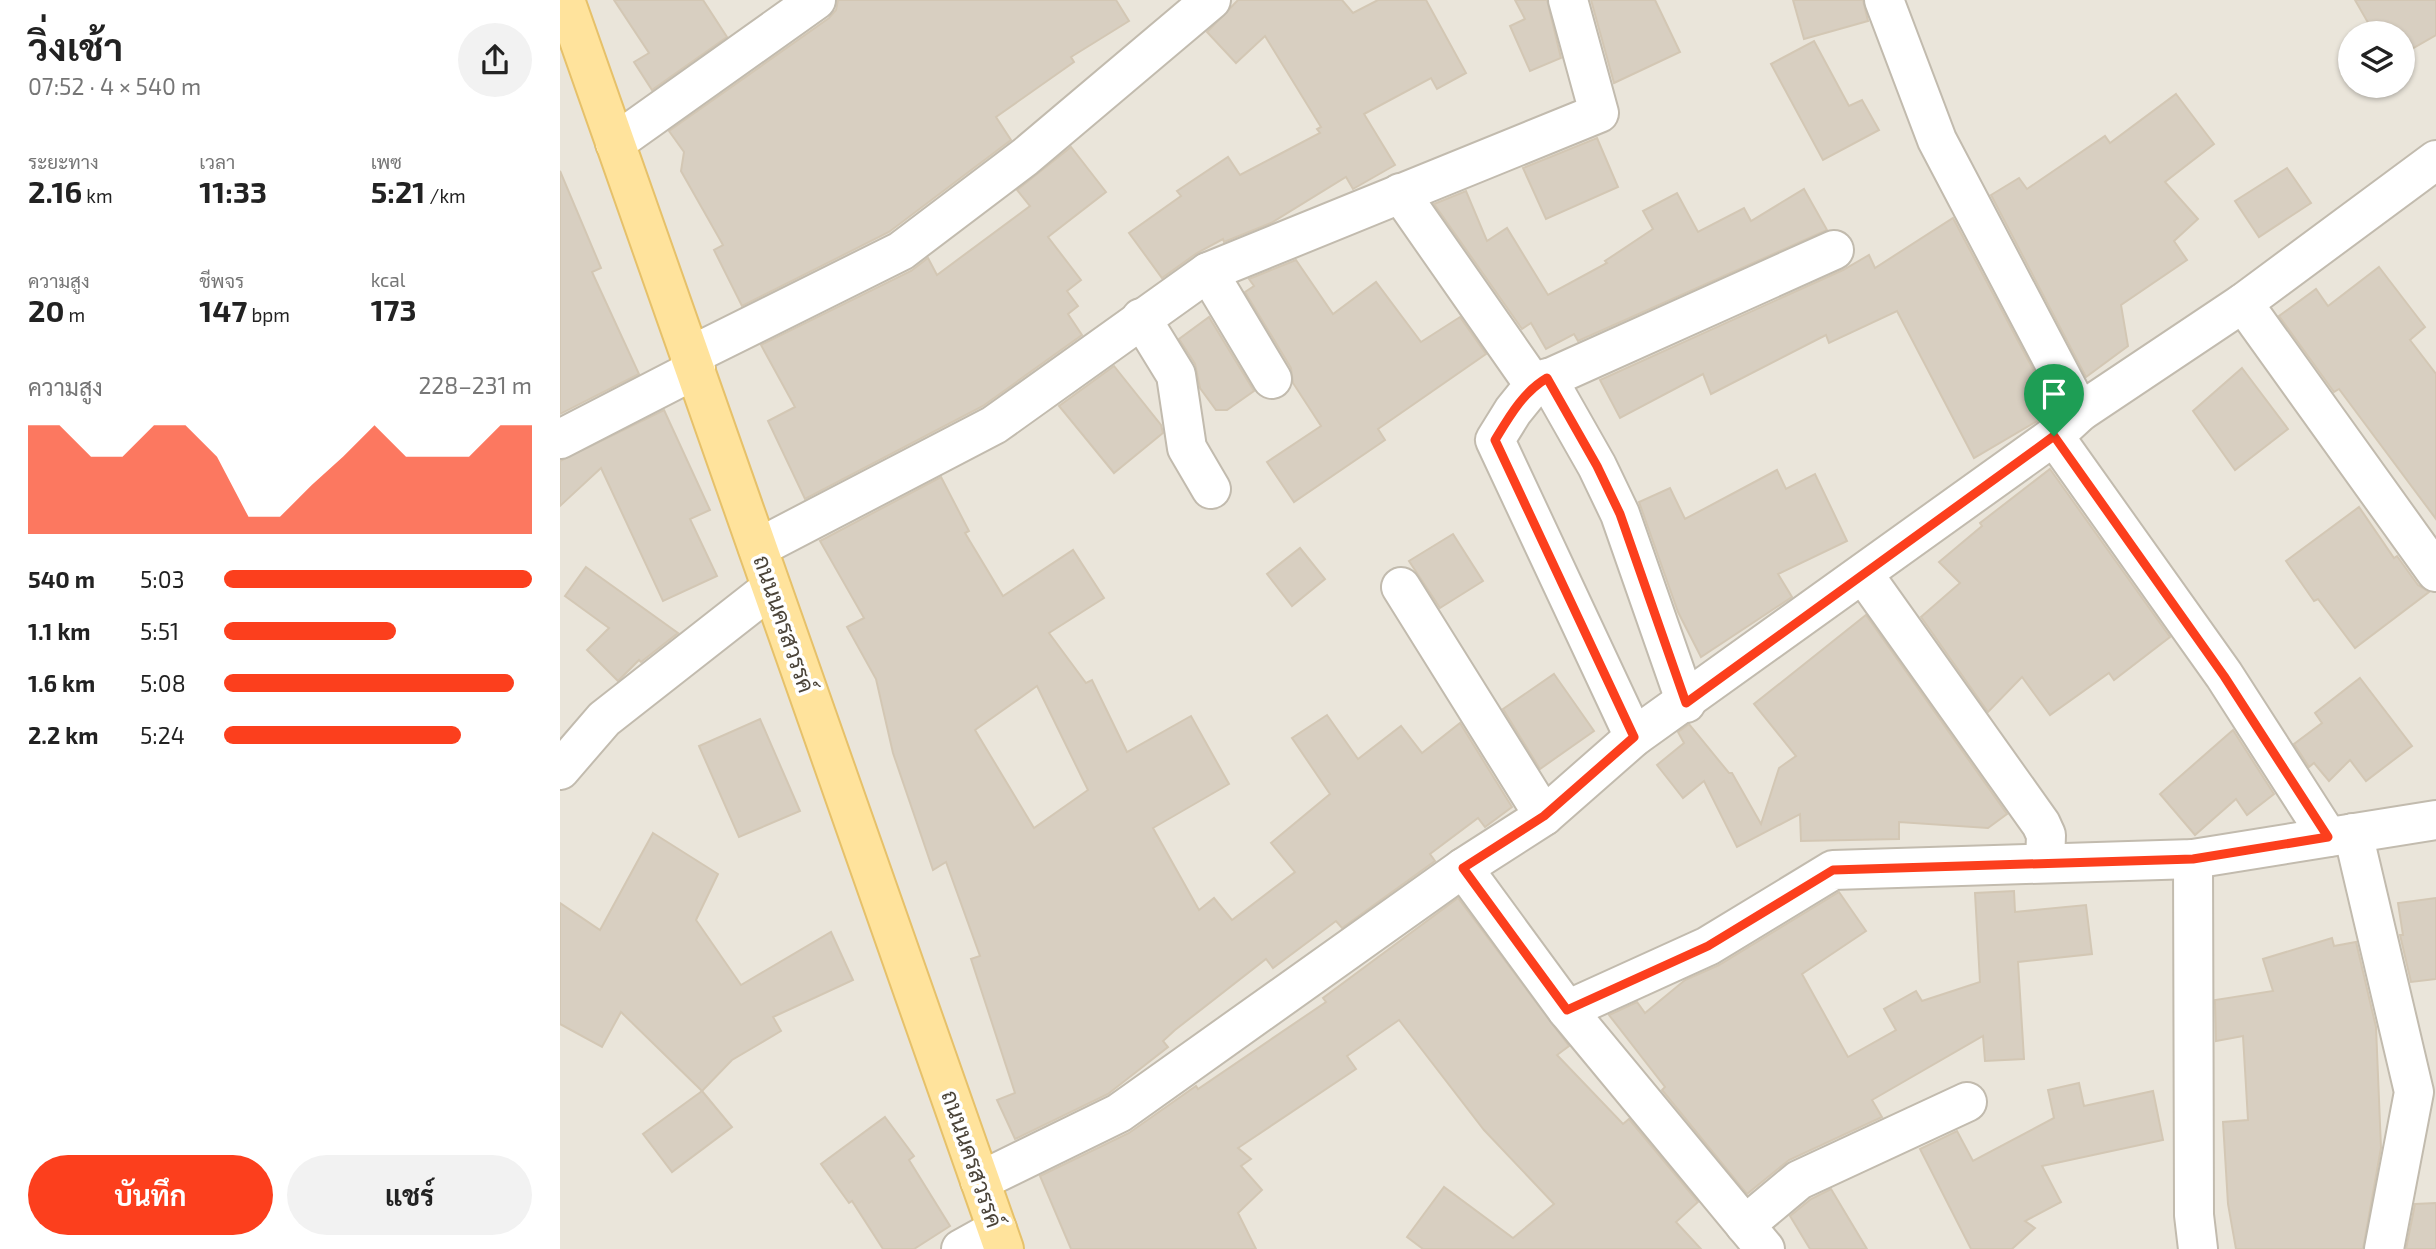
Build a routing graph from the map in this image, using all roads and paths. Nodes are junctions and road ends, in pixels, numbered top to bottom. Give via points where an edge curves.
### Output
1 (565, 0) edge
2 (816, 0) edge
3 (1210, 0) edge
4 (1568, 0) edge
5 (1884, 0) edge
6 (615, 143) junction
7 (2436, 160) edge
8 (1400, 193) junction
9 (1834, 250) dead end
10 (1208, 272) junction
11 (2243, 303) junction
12 (1141, 318) junction
13 (693, 363) junction
14 (1272, 379) dead end
15 (1541, 382) junction
16 (2067, 424) junction
17 (560, 439) edge
18 (1212, 489) dead end
19 (758, 548) junction
20 (2436, 572) edge
21 (1864, 575) junction
22 (771, 587) junction
23 (1401, 587) dead end
24 (1686, 703) junction
25 (1634, 737) junction
26 (560, 770) edge
27 (1544, 816) junction
28 (2436, 820) edge
29 (2340, 835) junction
30 (2193, 859) junction
31 (2045, 863) junction
32 (1463, 868) junction
33 (1567, 1010) junction
34 (1967, 1102) dead end
35 (980, 1181) junction
36 (1755, 1237) edge
37 (1000, 1239) edge
38 (961, 1249) edge
39 (2198, 1249) edge
40 (2384, 1249) edge

1 - 6 main road, ถนนนครสวรรค์
2 - 6 street
3 - 13 street via 1025,157 901,251
4 - 8 street via 1599,113
5 - 16 street via 1937,140
6 - 13 main road, ถนนนครสวรรค์
7 - 11 street
8 - 10 street
8 - 15 street
9 - 15 street
10 - 12 street
10 - 14 street
11 - 16 street
11 - 20 street
12 - 18 street via 1175,375 1187,448
12 - 19 street via 994,425
13 - 17 street
13 - 19 main road, ถนนนครสวรรค์
15 - 24 street via 1592,457 1620,514
15 - 25 street via 1513,411 1495,440
16 - 21 street
16 - 29 street via 2224,676
19 - 22 main road, ถนนนครสวรรค์
21 - 24 street
21 - 31 street via 2041,824 2046,835
22 - 26 street via 604,719
22 - 35 main road, ถนนนครสวรรค์
23 - 27 street
24 - 25 street
25 - 27 street
27 - 32 street
28 - 29 street
29 - 30 street
29 - 40 street via 2414,1092
30 - 31 street
30 - 39 street via 2194,1215
31 - 33 street via 1833,870 1708,946
32 - 33 street
32 - 35 street via 1119,1113
33 - 36 street
34 - 36 street via 1800,1180
35 - 37 main road, ถนนนครสวรรค์
37 - 38 street

